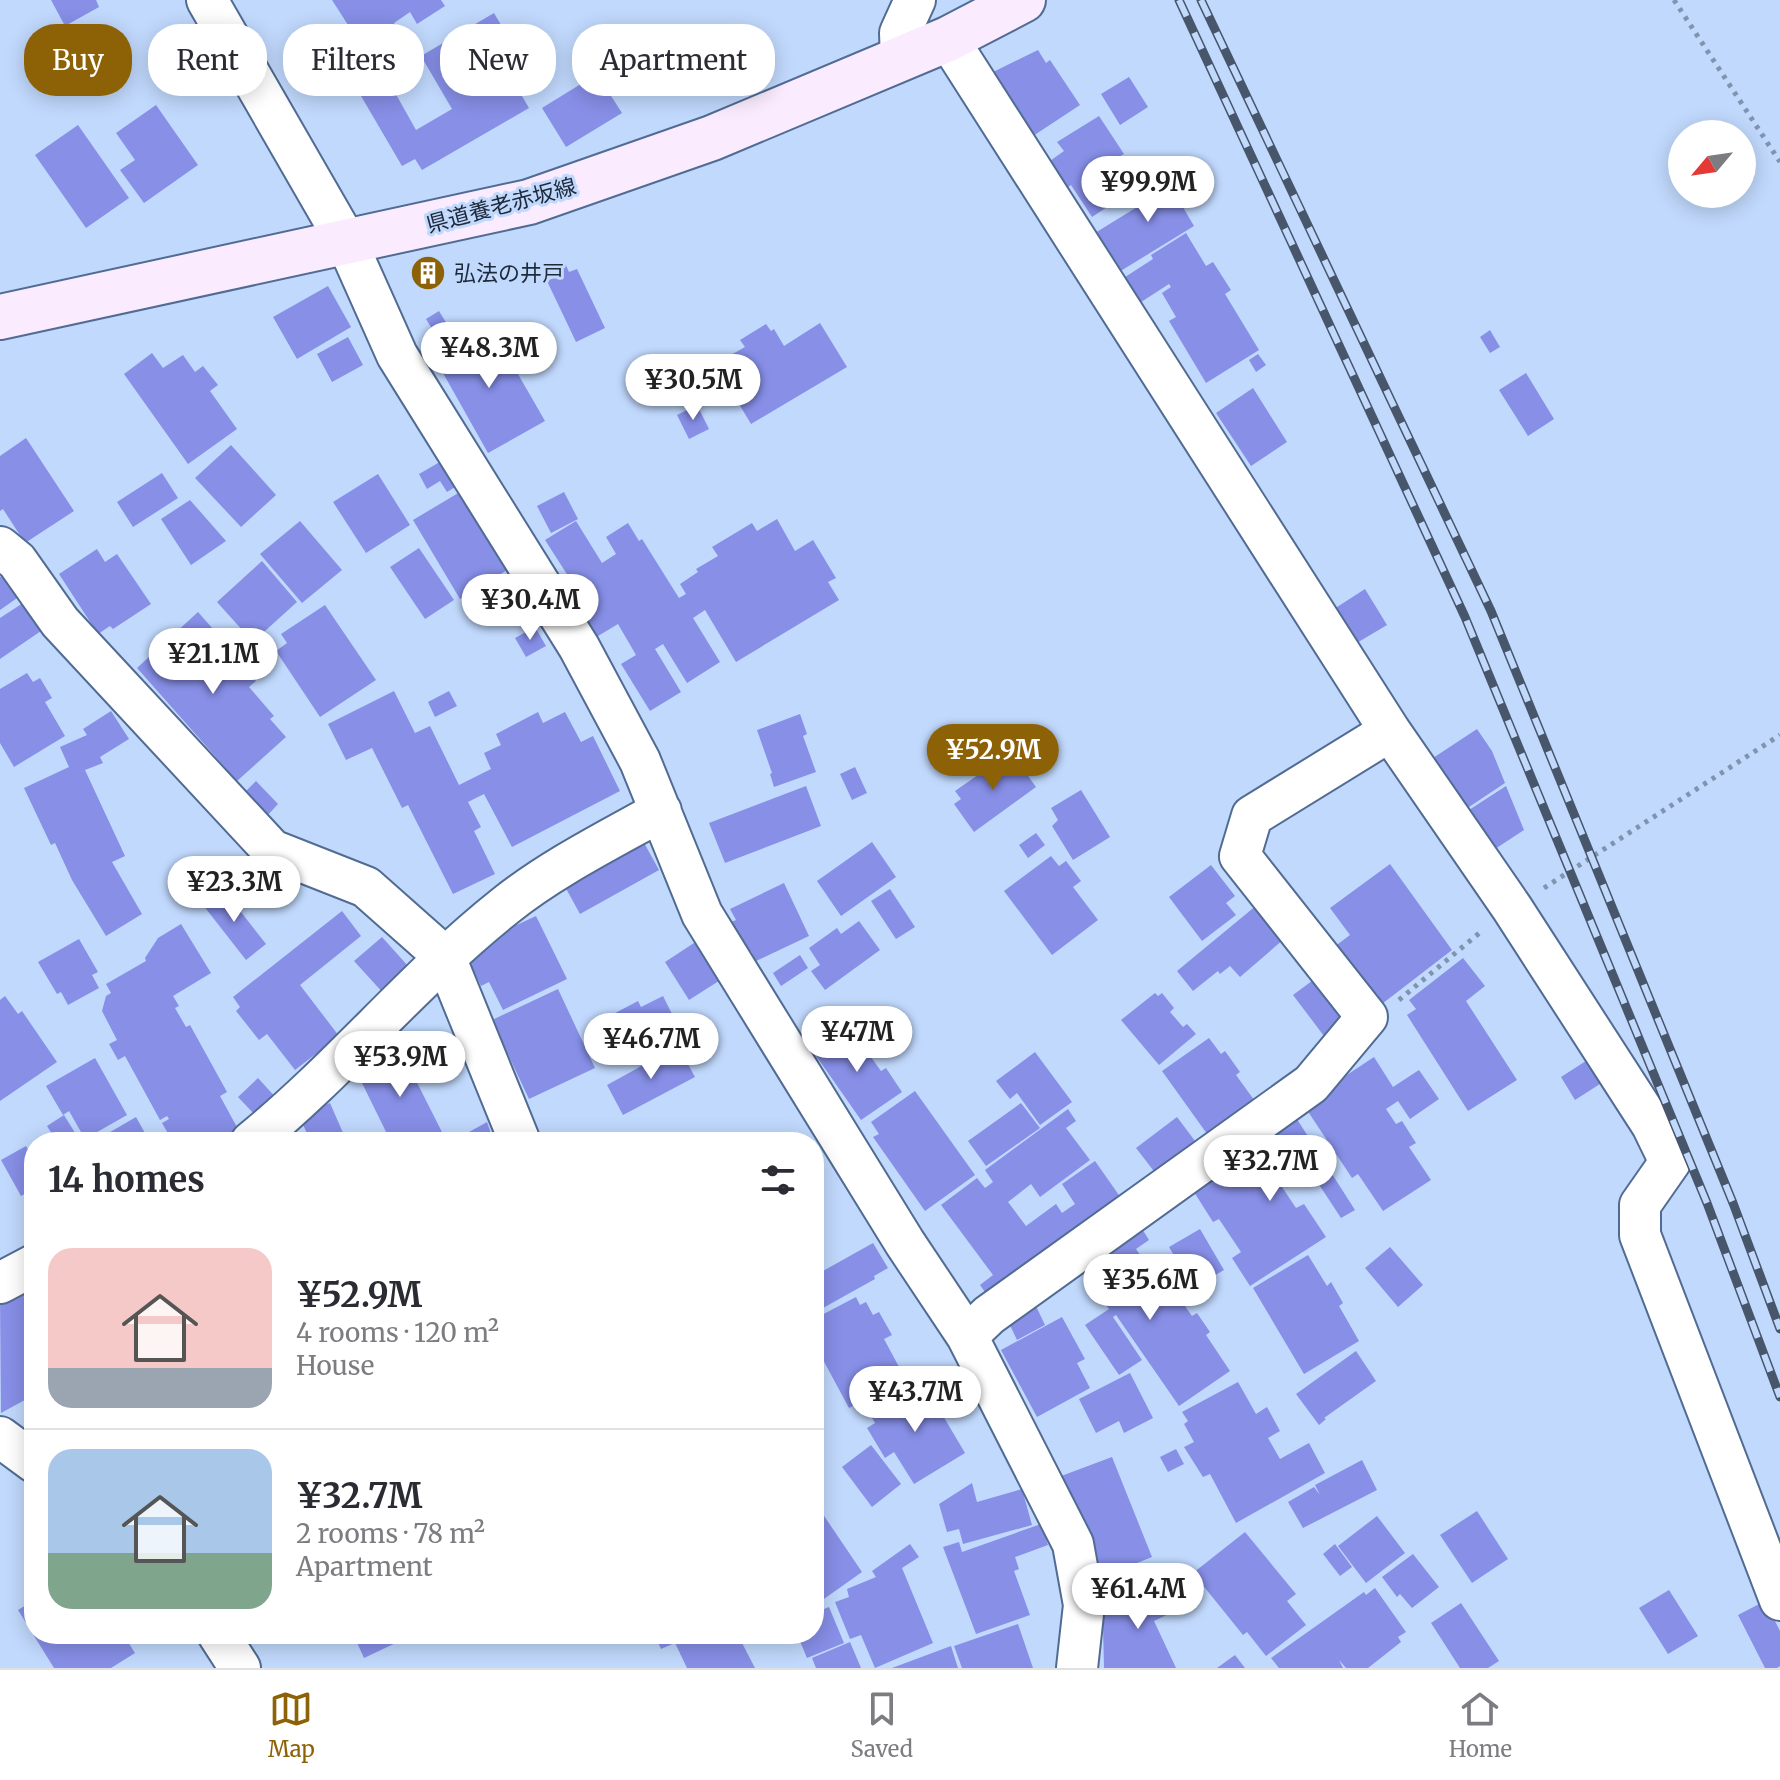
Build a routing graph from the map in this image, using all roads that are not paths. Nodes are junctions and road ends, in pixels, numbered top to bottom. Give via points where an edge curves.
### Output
1 (207, 0) edge
2 (915, 0) edge
3 (1023, 0) edge
4 (948, 39) junction
5 (901, 58) junction
6 (347, 243) junction
7 (0, 317) edge
8 (0, 547) edge
9 (1390, 731) junction
10 (661, 811) junction
11 (445, 957) junction
12 (261, 1132) edge
13 (516, 1132) edge
14 (24, 1270) edge
15 (0, 1283) edge
16 (967, 1336) junction
17 (0, 1437) edge
18 (24, 1455) edge
19 (1780, 1600) edge
20 (224, 1644) edge
21 (240, 1668) edge
22 (1077, 1668) edge

1 - 6 street
2 - 5 street via 900,33
3 - 4 main road, 県道養老赤坂線
4 - 5 main road, 県道養老赤坂線
4 - 9 street
5 - 6 main road, 県道養老赤坂線 via 712,138 529,202
6 - 7 main road, 県道養老赤坂線
6 - 10 street via 397,355 579,647
8 - 11 street via 17,561 60,622 272,850 366,887
9 - 16 street via 1252,816 1240,856 1367,1017 1311,1084
9 - 19 street via 1512,908 1652,1125 1670,1162 1640,1205 1640,1235
10 - 11 street via 507,904
10 - 16 street via 702,914
11 - 12 street
11 - 13 street
14 - 15 street
16 - 22 street via 1073,1544 1084,1605
17 - 18 street
20 - 21 street

